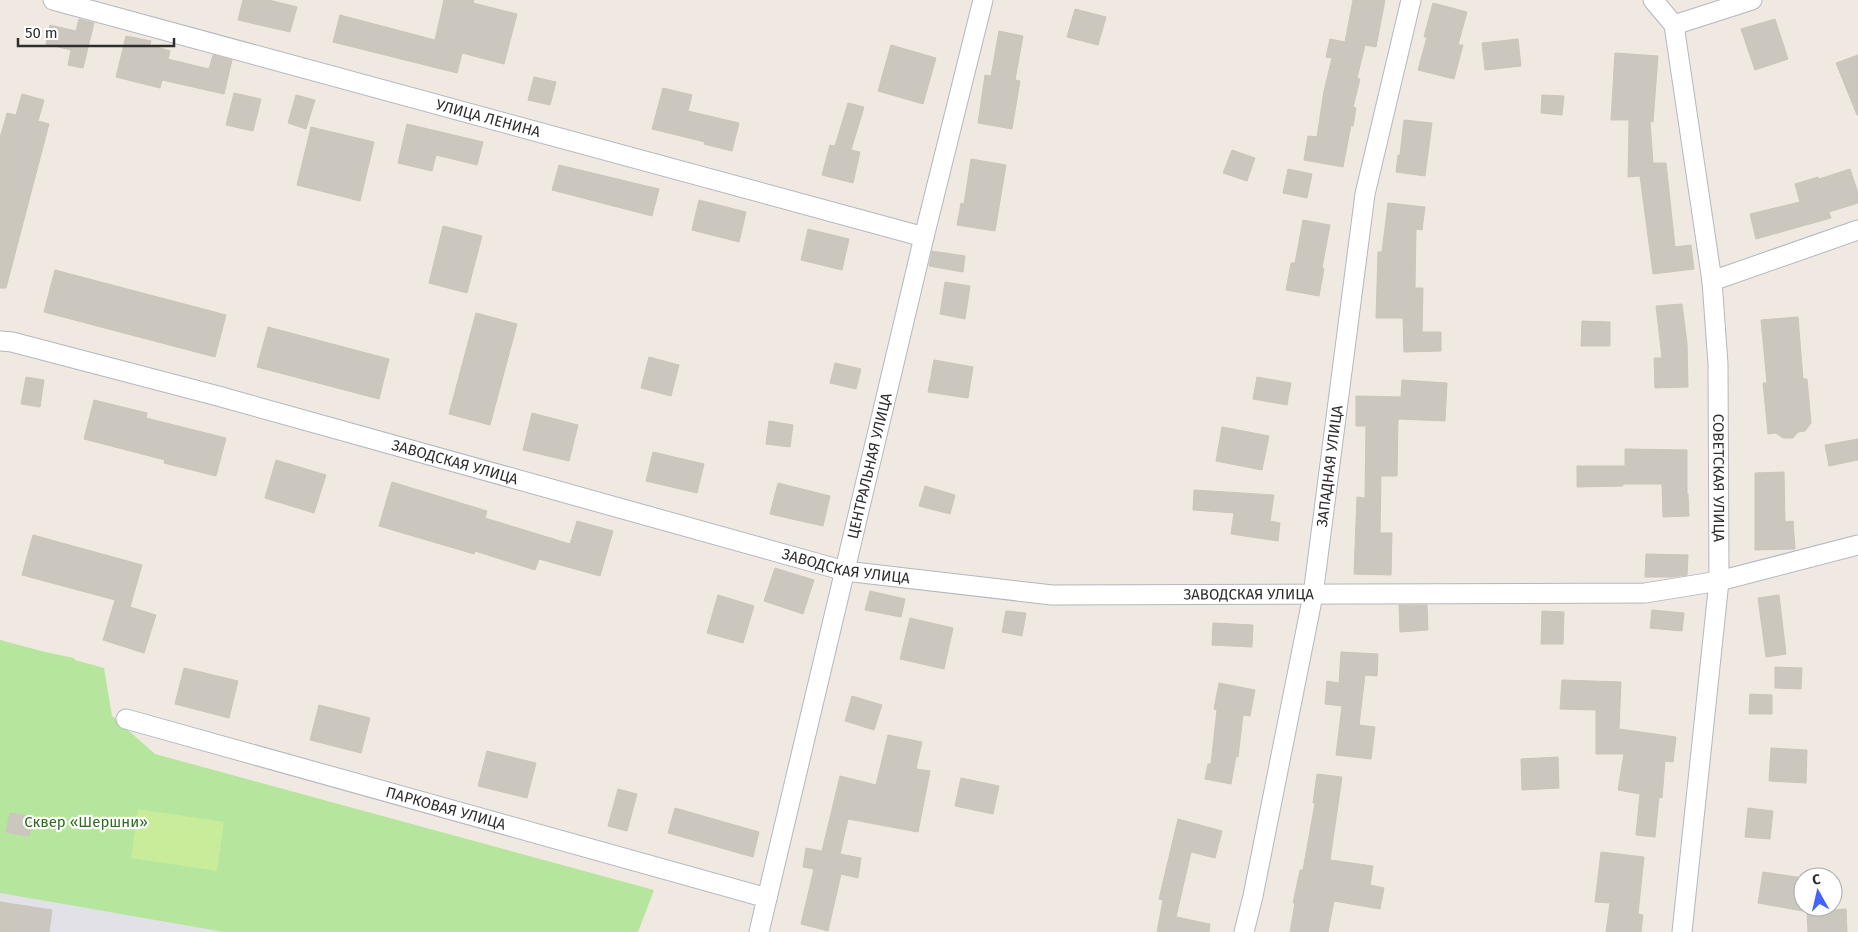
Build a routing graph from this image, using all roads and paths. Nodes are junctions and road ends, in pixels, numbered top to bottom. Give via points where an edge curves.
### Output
1 (53, 0) edge
2 (983, 0) edge
3 (1411, 0) edge
4 (1653, 0) edge
5 (1752, 0) edge
6 (1674, 25) junction
7 (1858, 230) edge
8 (924, 237) junction
9 (1712, 281) junction
10 (0, 341) edge
11 (1858, 545) edge
12 (845, 571) junction
13 (1719, 581) junction
14 (1313, 595) junction
15 (126, 719) dead end
16 (767, 898) junction
17 (759, 932) edge
18 (1244, 932) edge
19 (1682, 932) edge

1 - 8 street, УЛИЦА ЛЕНИНА
2 - 8 street, ЦЕНТРАЛЬНАЯ УЛИЦА
3 - 14 street, ЗАПАДНАЯ УЛИЦА via 1365,194
4 - 6 street
5 - 6 street
6 - 9 street, СОВЕТСКАЯ УЛИЦА
7 - 9 street
8 - 12 street, ЦЕНТРАЛЬНАЯ УЛИЦА
9 - 13 street, СОВЕТСКАЯ УЛИЦА via 1718,364
10 - 12 street, ЗАВОДСКАЯ УЛИЦА via 218,396
11 - 13 street, ЗАВОДСКАЯ УЛИЦА
12 - 14 street, ЗАВОДСКАЯ УЛИЦА via 1052,595
12 - 16 street, ЦЕНТРАЛЬНАЯ УЛИЦА
13 - 14 street, ЗАВОДСКАЯ УЛИЦА via 1645,593
13 - 19 street, СОВЕТСКАЯ УЛИЦА
14 - 18 street, ЗАПАДНАЯ УЛИЦА
15 - 16 street, ПАРКОВАЯ УЛИЦА
16 - 17 street, ЦЕНТРАЛЬНАЯ УЛИЦА

